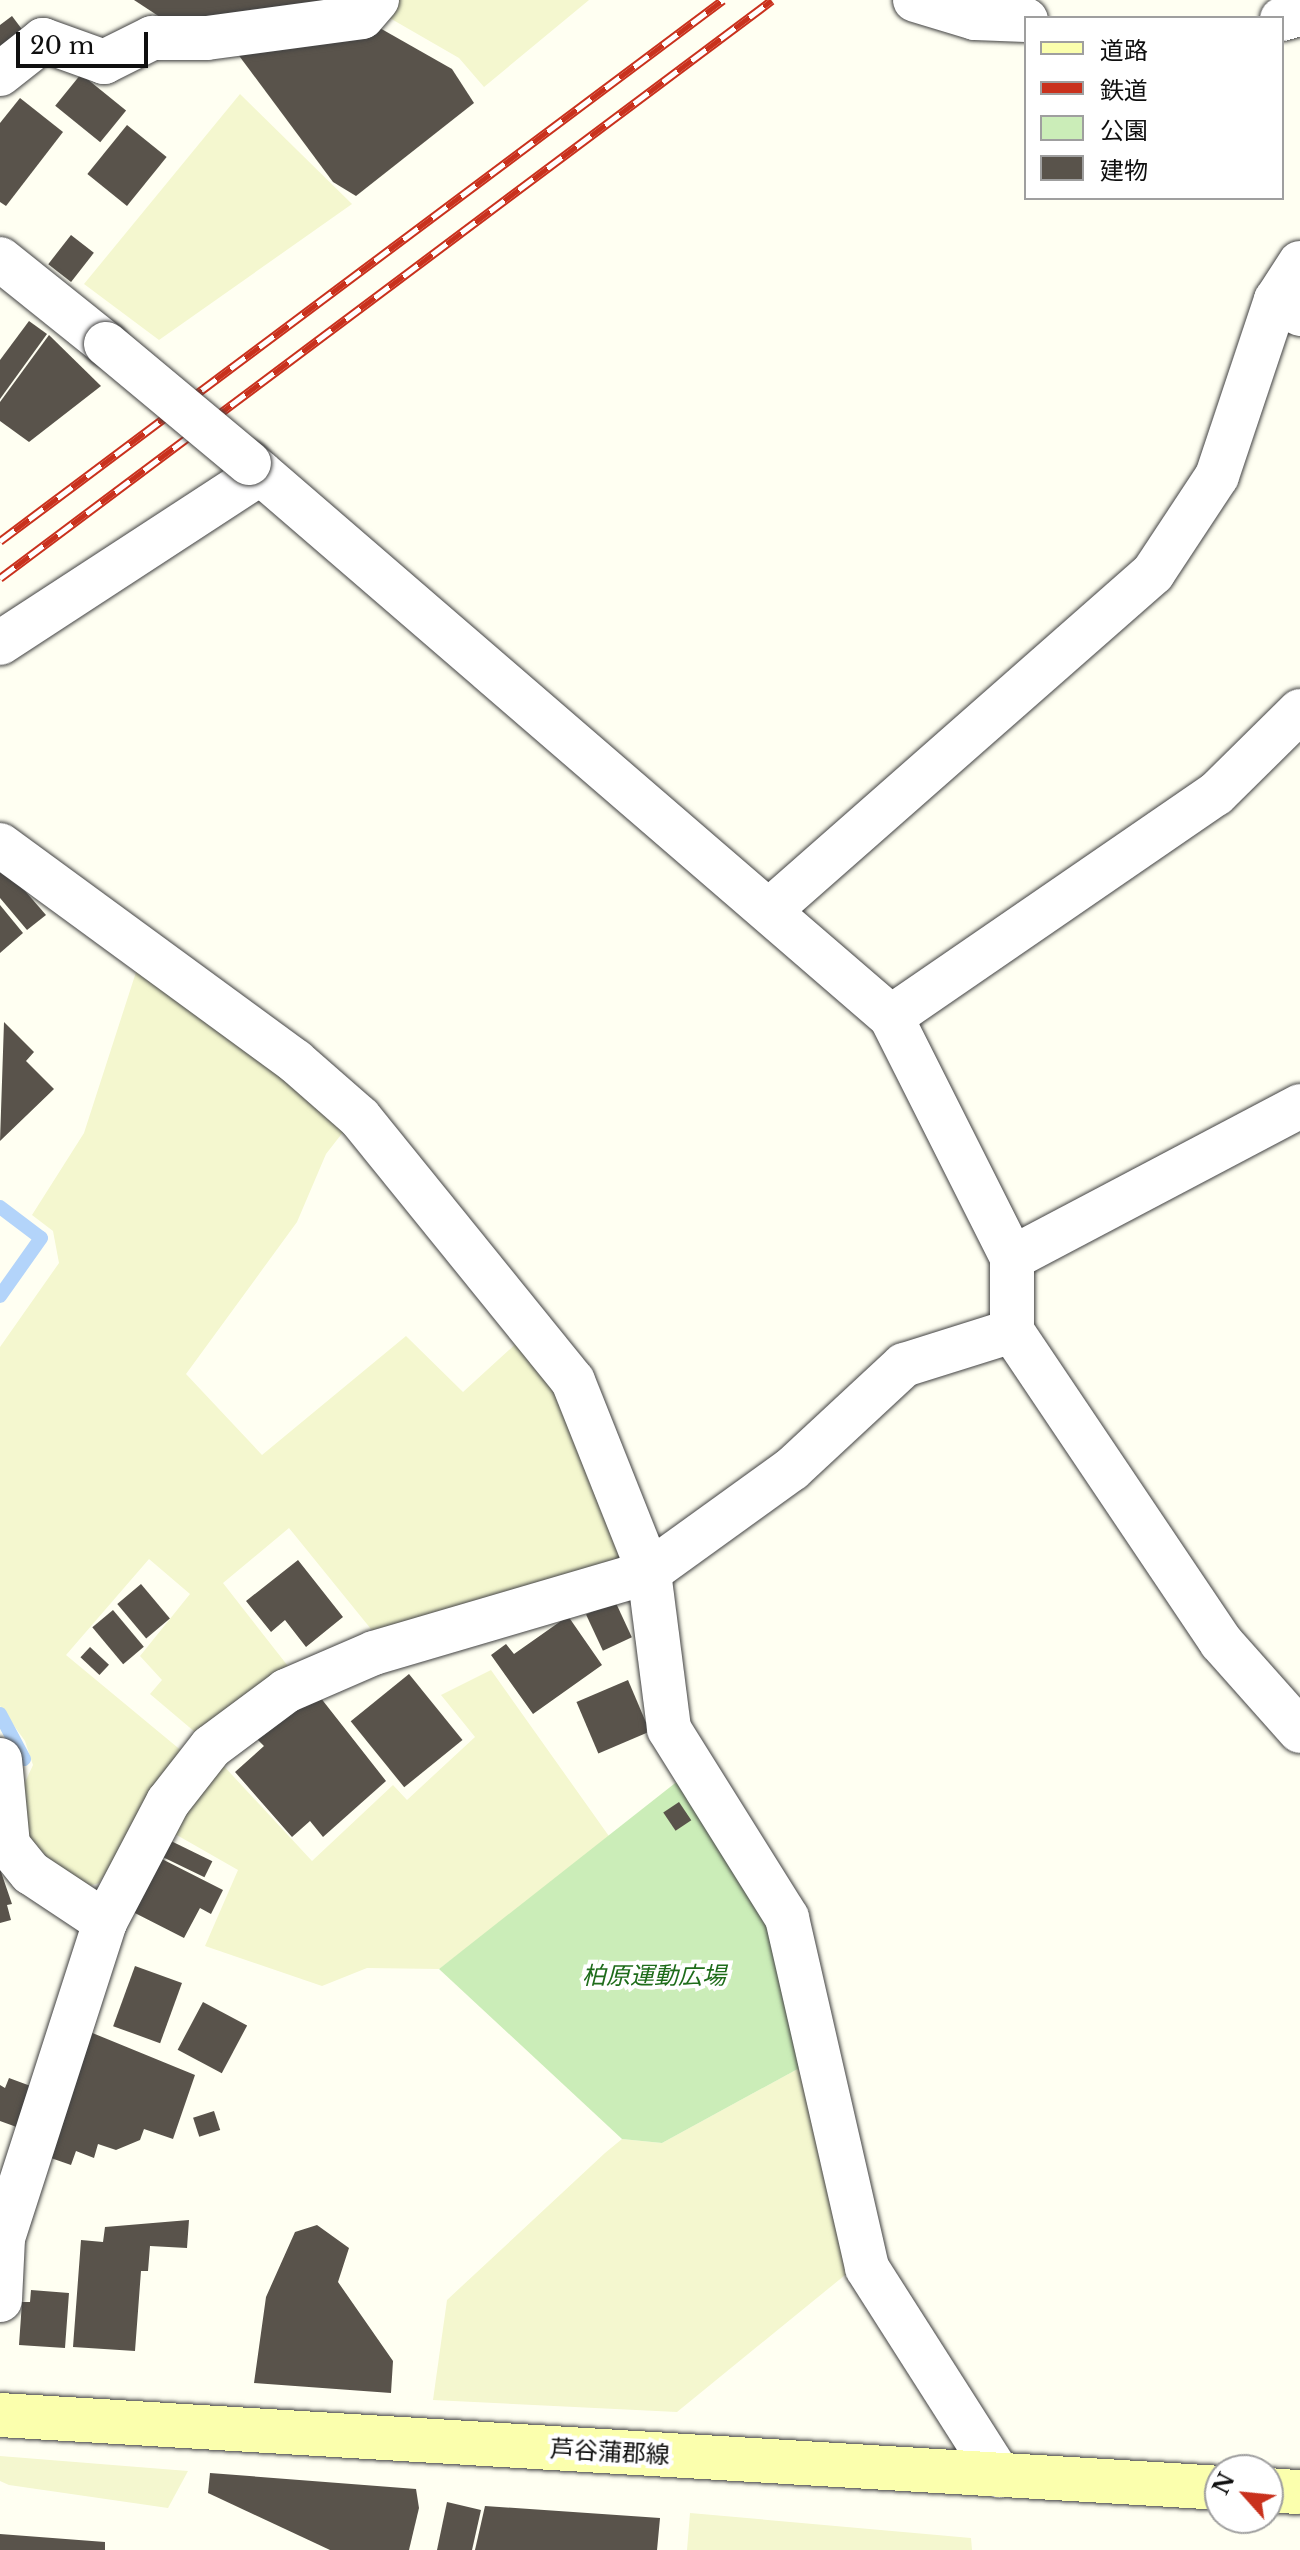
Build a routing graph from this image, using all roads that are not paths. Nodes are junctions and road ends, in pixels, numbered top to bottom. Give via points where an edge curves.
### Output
1 (377, 0) edge
2 (915, 0) edge
3 (1024, 20) edge
4 (0, 74) edge
5 (0, 259) edge
6 (1300, 263) edge
7 (1288, 307) edge
8 (255, 468) junction
9 (0, 643) edge
10 (1300, 711) edge
11 (0, 845) edge
12 (771, 909) junction
13 (891, 1017) junction
14 (1300, 1106) edge
15 (1012, 1258) junction
16 (1012, 1331) junction
17 (649, 1572) junction
18 (1300, 1731) edge
19 (0, 1760) edge
20 (105, 1922) junction
21 (0, 2300) edge
22 (0, 2415) edge
23 (999, 2475) junction
24 (1204, 2487) edge

1 - 4 street via 362,17 207,38 152,38 104,62 43,40
2 - 3 street via 975,18
5 - 8 street, bridge
6 - 7 street
7 - 12 street via 1217,476 1153,573
8 - 9 street
8 - 12 street
10 - 13 street via 1216,794
11 - 17 street via 295,1061 360,1118 573,1381
12 - 13 street
13 - 15 street
14 - 15 street
15 - 16 street
16 - 17 street via 904,1365 792,1469
16 - 18 street via 1221,1642
17 - 20 street via 374,1653 286,1691 202,1758 168,1802
17 - 23 street via 669,1729 787,1918 867,2268
19 - 20 street via 8,1845 31,1873
20 - 21 street via 3,2238
22 - 23 main road, 芦谷蒲郡線
23 - 24 main road, 芦谷蒲郡線

